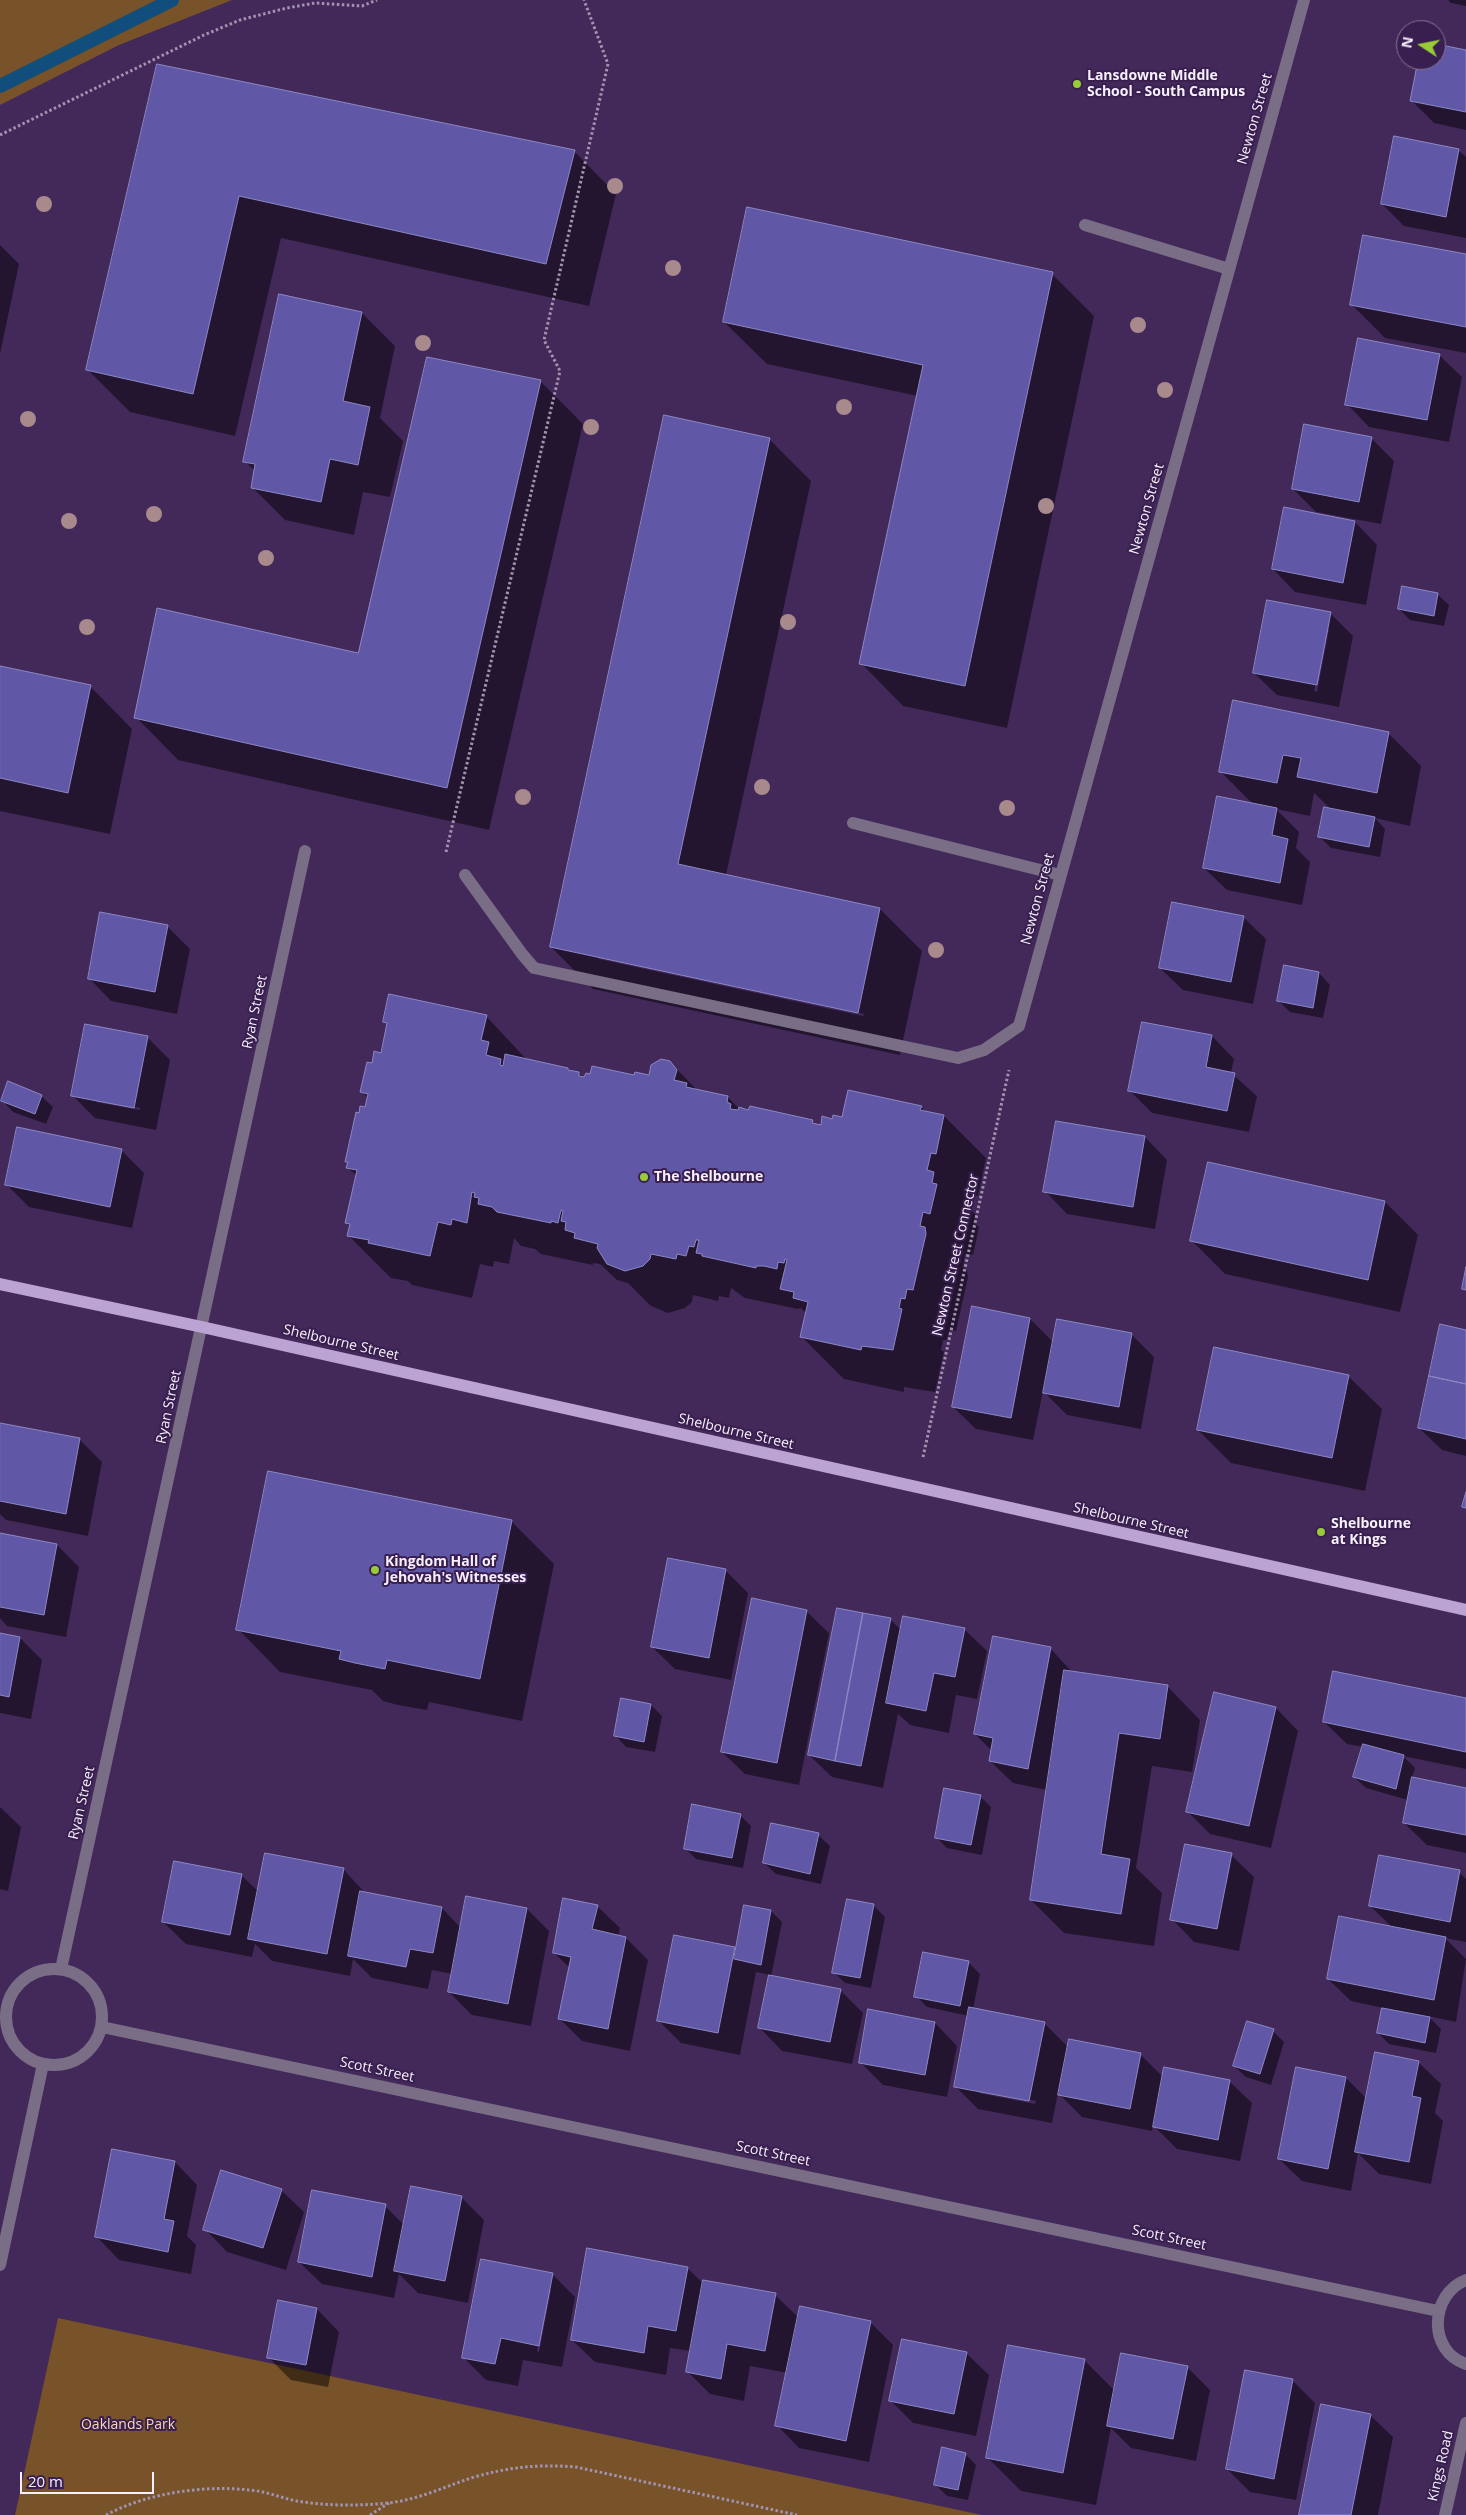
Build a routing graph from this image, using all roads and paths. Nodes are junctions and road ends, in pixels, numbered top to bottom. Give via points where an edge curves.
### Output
1 (377, 0) edge
2 (584, 0) edge
3 (1304, 0) edge
4 (0, 135) edge
5 (1085, 225) dead end
6 (1229, 269) junction
7 (854, 824) dead end
8 (304, 851) dead end
9 (445, 856) dead end
10 (465, 875) dead end
11 (1060, 875) junction
12 (1019, 1026) junction
13 (0, 1284) edge
14 (202, 1327) junction
15 (915, 1488) junction
16 (1466, 1610) edge
17 (61, 1969) junction
18 (4, 2003) edge
19 (102, 2027) junction
20 (43, 2064) junction
21 (0, 2265) edge
22 (1466, 2280) edge
23 (1438, 2311) junction
24 (1466, 2364) edge
25 (1466, 2423) edge
26 (389, 2503) junction
27 (106, 2515) edge
28 (370, 2515) edge
29 (798, 2515) edge
30 (1445, 2515) edge

1 - 4 path via 362,6 315,3 240,20
2 - 9 path via 608,64 544,340 560,371
3 - 6 street, Newton Street
5 - 6 street
6 - 11 street, Newton Street
7 - 11 street
8 - 14 street, Ryan Street
10 - 12 street via 534,968 958,1058 984,1050
11 - 12 street, Newton Street
12 - 15 path, Newton Street Connector
13 - 14 main road, Shelbourne Street
14 - 15 main road, Shelbourne Street
14 - 17 street, Ryan Street
15 - 16 main road, Shelbourne Street
17 - 18 street via 44,1970 28,1977
17 - 19 street via 79,1976 94,1989 101,2008
18 - 20 street via 12,2042 26,2056
19 - 20 street via 94,2045 80,2058 62,2065
19 - 23 street, Scott Street
20 - 21 street
22 - 23 street via 1445,2295
23 - 24 street via 1438,2330 1445,2349
25 - 30 street, Kings Road
26 - 27 path via 346,2506 298,2501 251,2490 200,2489 119,2508
26 - 28 path
26 - 29 path via 510,2468 544,2464 576,2467

